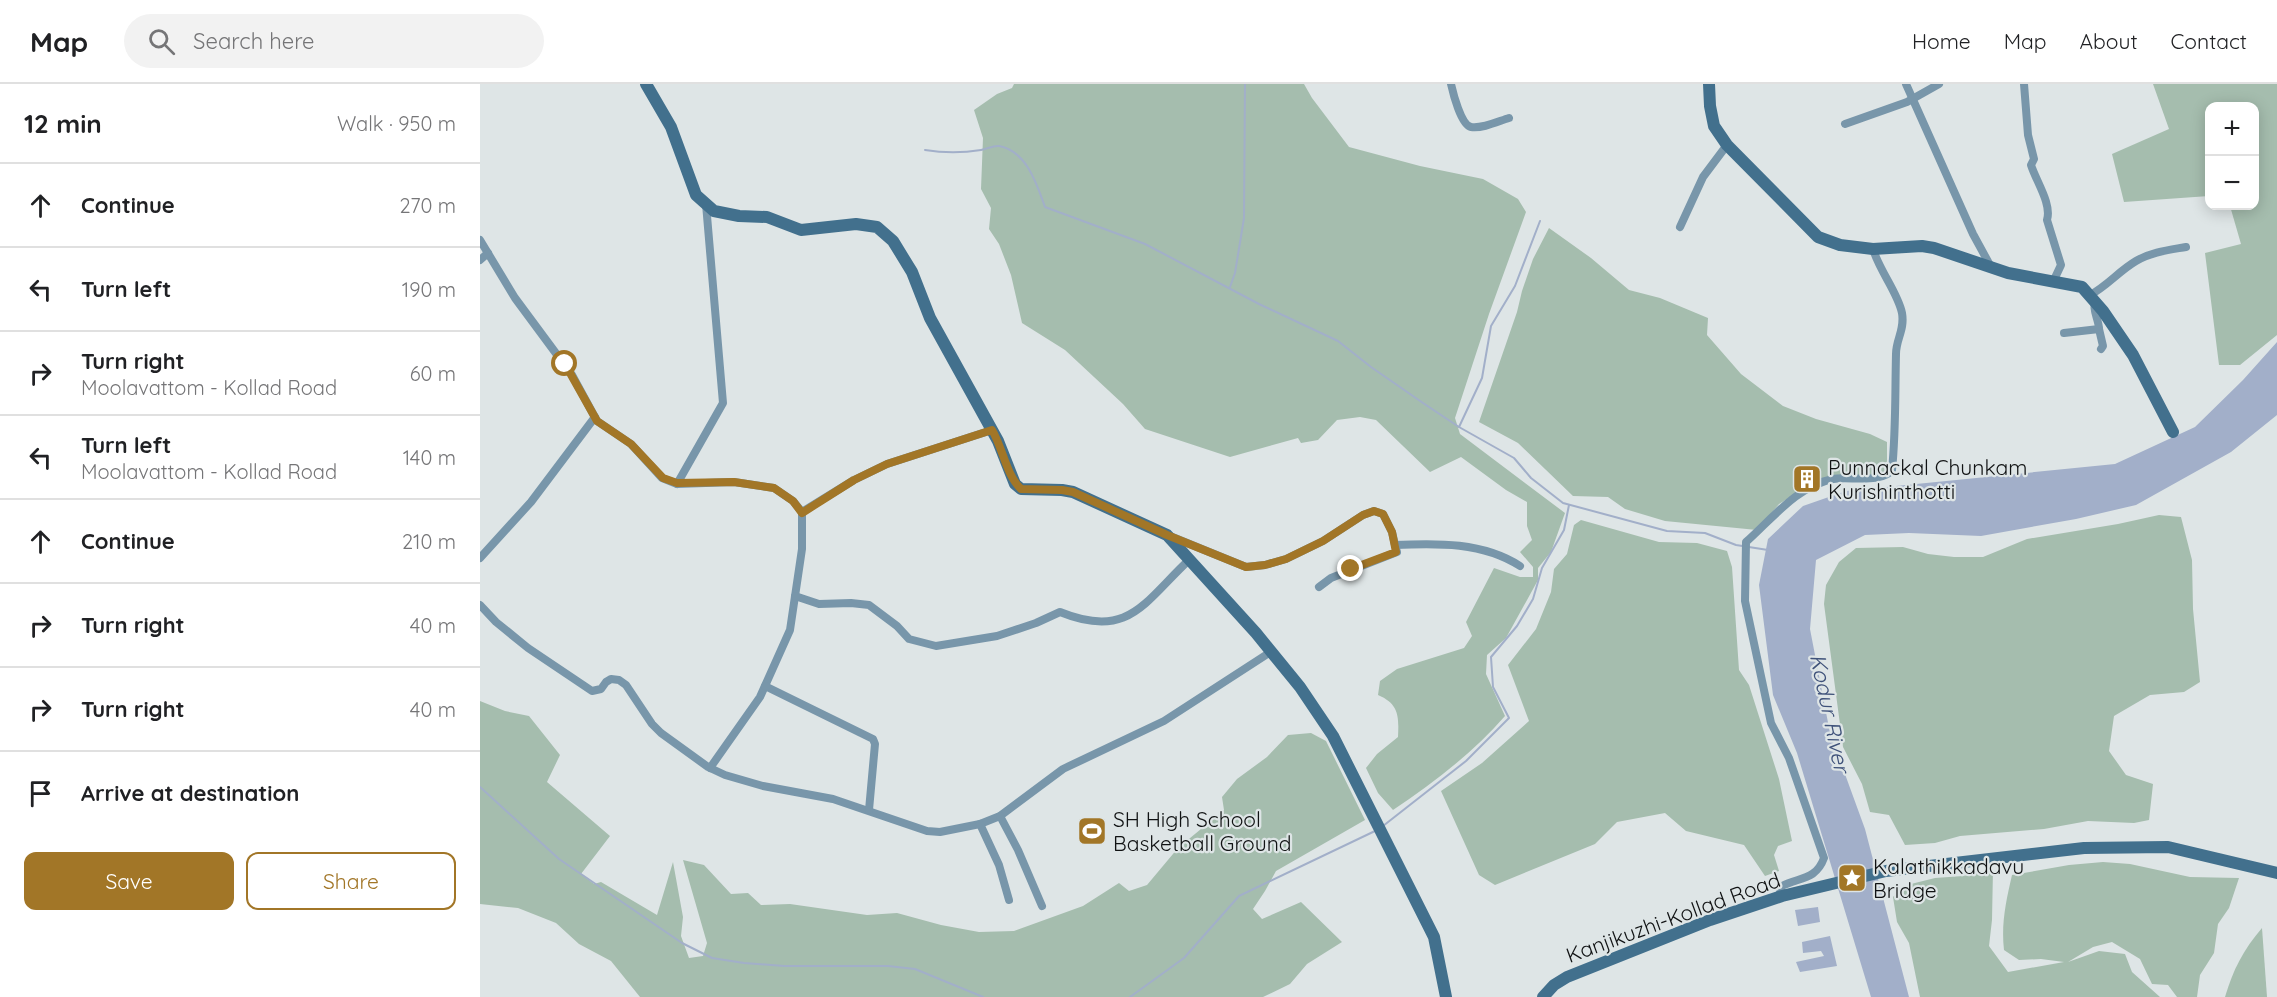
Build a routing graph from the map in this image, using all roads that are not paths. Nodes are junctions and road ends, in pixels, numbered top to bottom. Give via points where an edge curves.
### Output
1 (646, 84) edge
2 (1450, 84) edge
3 (1709, 84) edge
4 (1906, 84) edge
5 (1939, 84) edge
6 (2024, 84) edge
7 (1912, 99) junction
8 (1509, 118) dead end
9 (1845, 124) dead end
10 (1727, 145) junction
11 (706, 204) junction
12 (1680, 227) dead end
13 (480, 240) edge
14 (2186, 247) dead end
15 (1873, 249) junction
16 (488, 254) junction
17 (480, 260) edge
18 (1991, 267) junction
19 (2054, 282) junction
20 (2093, 298) junction
21 (2099, 329) junction
22 (2064, 333) dead end
23 (2101, 350) dead end
24 (595, 417) junction
25 (992, 430) junction
26 (2173, 432) dead end
27 (677, 483) junction
28 (802, 513) junction
29 (1167, 535) junction
30 (1395, 545) junction
31 (480, 558) edge
32 (1189, 560) junction
33 (1520, 566) dead end
34 (1319, 587) dead end
35 (795, 596) junction
36 (480, 606) edge
37 (1272, 651) junction
38 (765, 686) junction
39 (710, 768) junction
40 (869, 810) junction
41 (1000, 816) junction
42 (980, 824) junction
43 (2277, 873) edge
44 (1782, 896) junction
45 (1008, 900) dead end
46 (1042, 906) dead end
47 (1446, 997) edge
48 (1543, 997) edge

1 - 11 main road via 671,127 696,195
2 - 8 street via 1467,125 1481,126
3 - 10 main road via 1714,126
4 - 7 street
5 - 7 street
6 - 19 street via 2034,159 2031,165 2046,203 2047,220 2061,265
7 - 9 street
7 - 18 street
10 - 12 street via 1703,177
10 - 15 main road via 1818,237 1840,245
11 - 25 main road via 714,211 766,217 801,230 856,224 877,227 893,241 912,272 930,318
11 - 27 street via 723,403
13 - 16 street
14 - 20 street via 2146,255
15 - 18 main road via 1922,246
15 - 44 street via 1902,312 1902,333 1896,350 1892,470 1884,476 1835,478 1811,487 1782,506 1746,542 1745,601 1771,723 1789,758 1824,858 1813,874 1782,886
16 - 17 street
16 - 24 street via 572,375
18 - 19 main road
19 - 20 main road via 2082,287
20 - 21 street
20 - 26 main road via 2133,355
21 - 22 street
21 - 23 street
24 - 27 street via 631,444 663,478
24 - 31 street via 531,502
25 - 28 street via 887,464
25 - 29 main road via 1015,484 1021,489 1073,492
27 - 28 street via 734,482 774,488
28 - 35 street via 802,549
29 - 30 street via 1246,567 1265,565 1323,541 1374,511 1383,514
29 - 32 main road
30 - 33 street via 1452,544 1488,552
30 - 34 street via 1396,552 1331,578
32 - 35 street via 1154,596 1122,620 1099,623 1060,612 997,636 936,646 909,639 869,605 819,604
32 - 37 main road
35 - 38 street via 790,630
36 - 39 street via 528,648 592,691 601,689 611,679 619,680 652,724
37 - 41 street via 1164,720 1064,769
37 - 47 main road via 1334,736 1434,937
38 - 39 street
38 - 40 street via 873,739
39 - 40 street via 740,780
40 - 42 street via 934,832
41 - 42 street
41 - 46 street
42 - 45 street via 997,859
43 - 44 main road, Kanjikuzhi-Kollad Road via 2168,847 2084,848 1886,871
44 - 48 main road, Kanjikuzhi-Kollad Road via 1567,977

